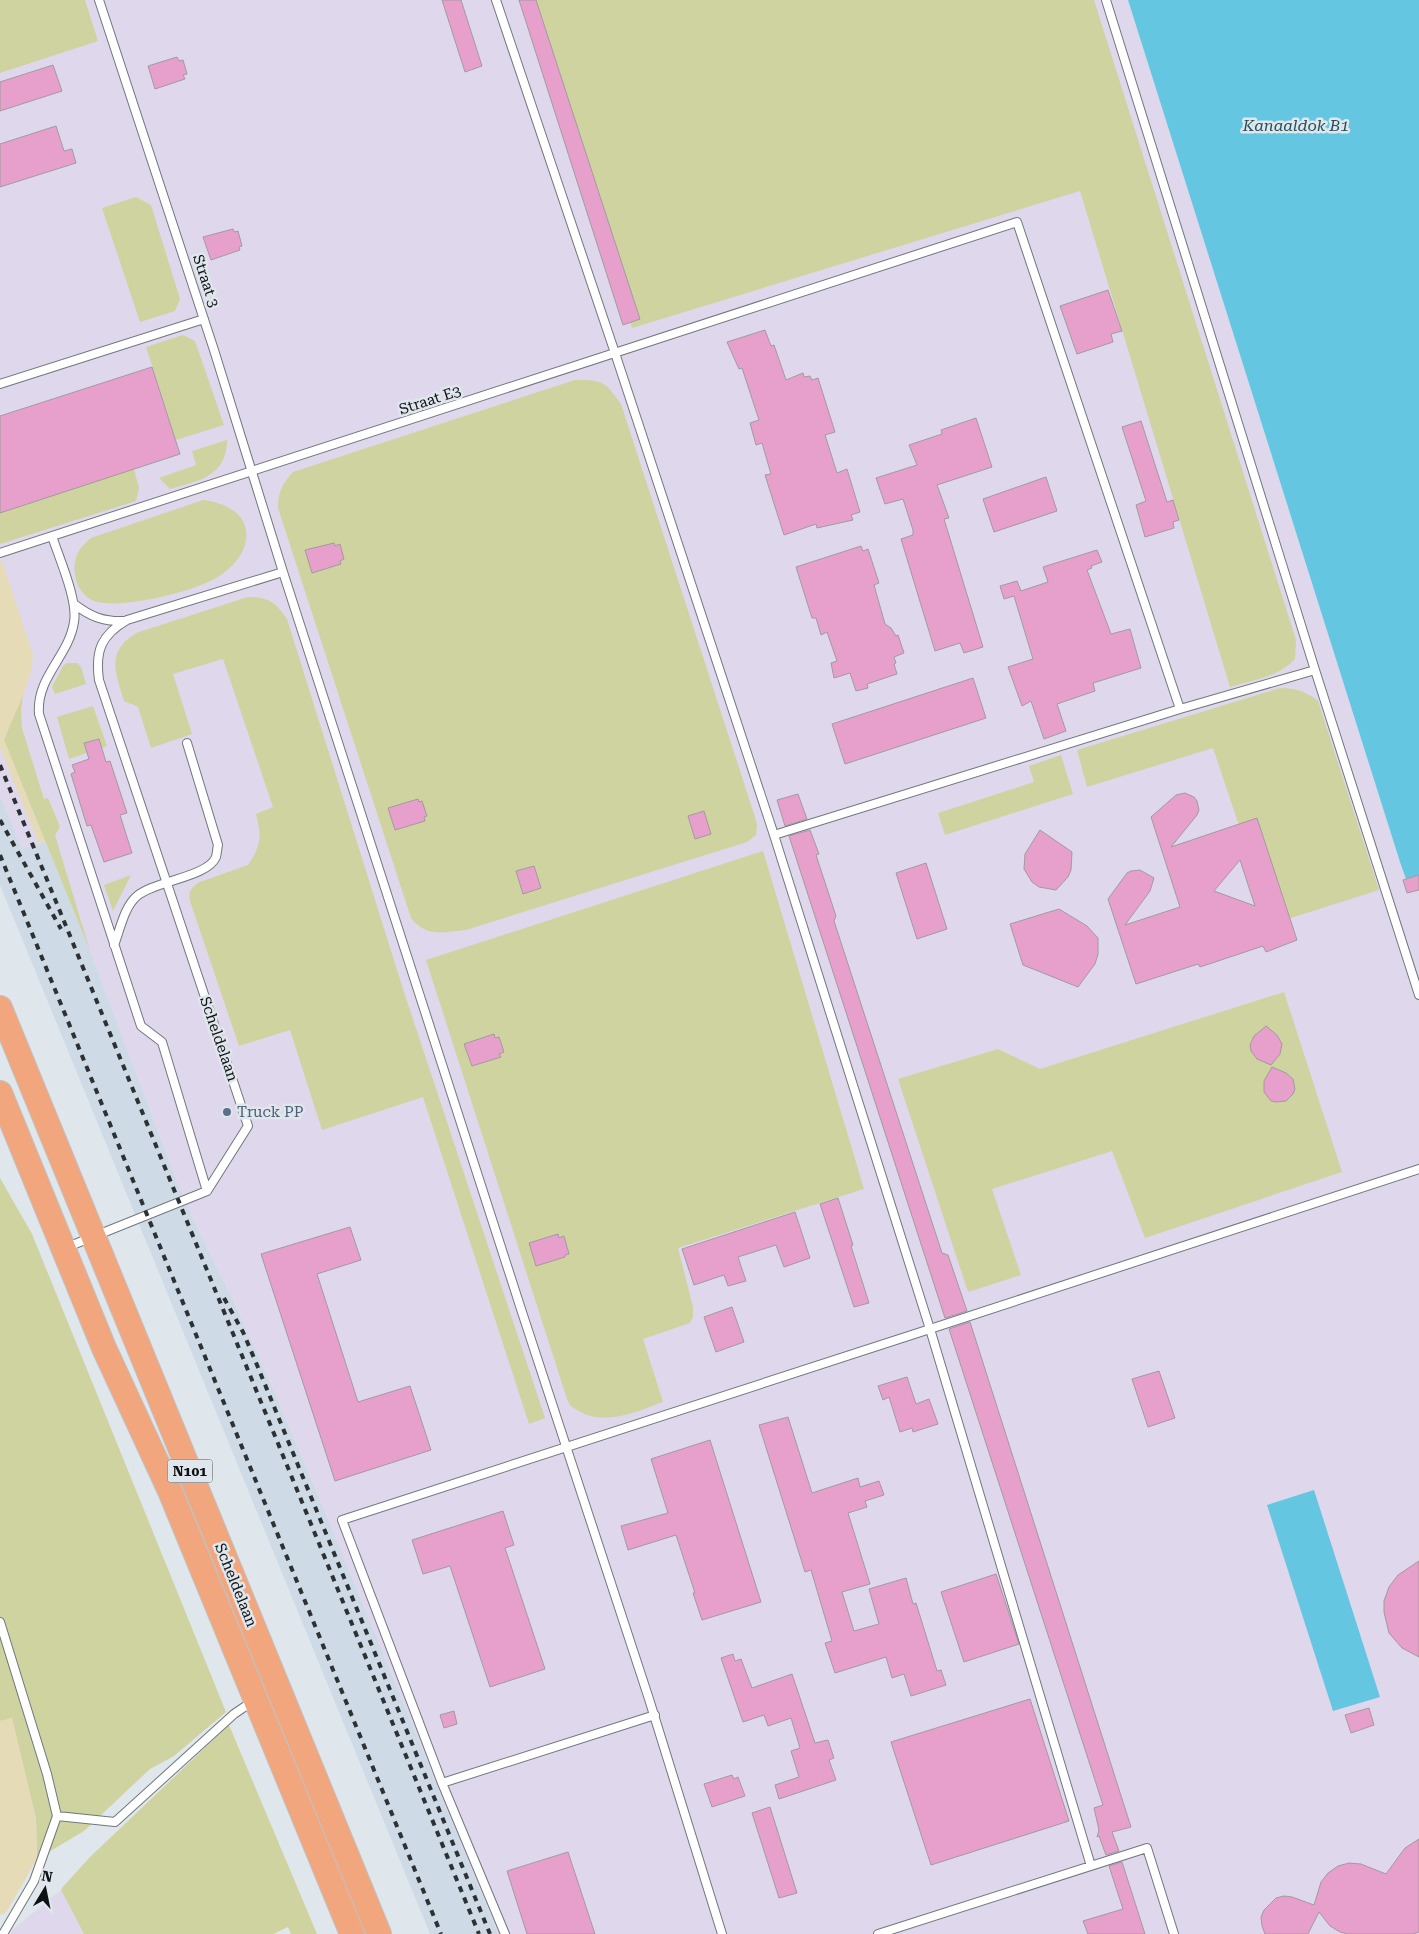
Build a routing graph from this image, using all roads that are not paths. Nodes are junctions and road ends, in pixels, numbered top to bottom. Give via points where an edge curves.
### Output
1 (99, 0) edge
2 (496, 0) edge
3 (1106, 0) edge
4 (204, 320) junction
5 (616, 353) junction
6 (0, 384) edge
7 (252, 472) junction
8 (52, 536) junction
9 (0, 553) edge
10 (283, 572) junction
11 (74, 604) junction
12 (128, 620) junction
13 (1315, 670) junction
14 (1180, 709) junction
15 (187, 743) dead end
16 (774, 835) junction
17 (166, 883) junction
18 (114, 946) junction
19 (1419, 995) edge
20 (0, 1008) edge
21 (0, 1093) edge
22 (1419, 1169) edge
23 (207, 1191) junction
24 (94, 1237) junction
25 (64, 1249) junction
26 (930, 1330) junction
27 (567, 1447) junction
28 (0, 1622) edge
29 (256, 1699) junction
30 (654, 1715) junction
31 (442, 1783) junction
32 (56, 1816) junction
33 (1091, 1866) junction
34 (3, 1934) edge
35 (352, 1934) edge
36 (379, 1934) edge
37 (505, 1934) edge
38 (722, 1934) edge
39 (878, 1934) edge
40 (1174, 1934) edge

1 - 4 lane, Straat 3
2 - 5 lane
3 - 13 lane
4 - 6 lane
4 - 7 lane, Straat 3
5 - 7 lane, Straat E3
5 - 14 lane, Straat E3 via 1017,222
5 - 16 lane
7 - 8 lane, Straat E3
7 - 10 lane, Straat 3
8 - 9 lane, Straat E3
8 - 11 lane
10 - 12 lane
10 - 27 lane, Straat 3
11 - 12 lane via 98,619
11 - 18 lane via 72,634 43,685 38,700 39,714
12 - 17 lane, Scheldelaan via 104,638 97,663 99,680
13 - 14 lane
13 - 19 lane
14 - 16 lane
15 - 17 lane via 218,845 216,858 207,868
16 - 26 lane
17 - 18 lane via 136,896
17 - 23 lane, Scheldelaan via 248,1126
18 - 23 lane via 141,1026 162,1042
20 - 24 main road, Scheldelaan / N101
21 - 25 main road, Scheldelaan / N101
22 - 26 lane
23 - 24 lane
24 - 25 lane
24 - 36 main road, Scheldelaan / N101
25 - 29 main road, Scheldelaan / N101 via 104,1348 170,1491
26 - 27 lane
26 - 33 lane
27 - 30 lane, Straat 3
27 - 31 lane via 342,1520
28 - 32 lane via 47,1774
29 - 32 lane via 234,1714 116,1822
29 - 35 main road, Scheldelaan / N101
30 - 31 lane
30 - 38 lane, Straat 3
31 - 37 lane
32 - 34 lane via 34,1881
33 - 39 lane
33 - 40 lane via 1147,1848

